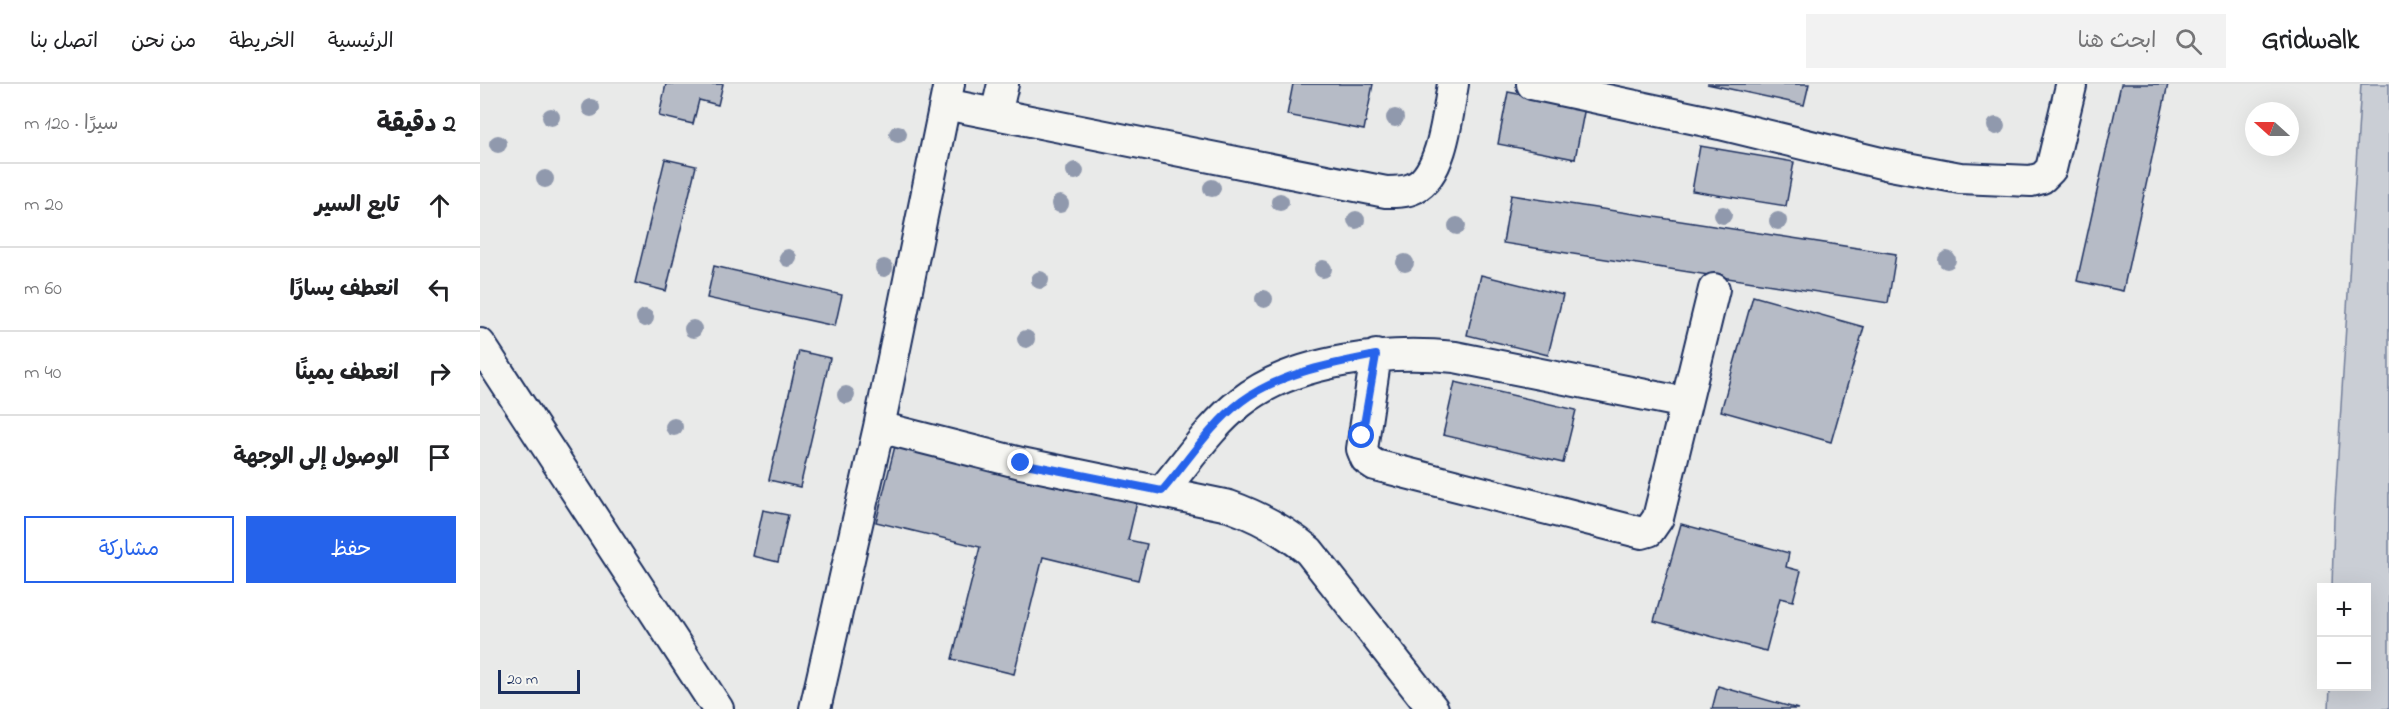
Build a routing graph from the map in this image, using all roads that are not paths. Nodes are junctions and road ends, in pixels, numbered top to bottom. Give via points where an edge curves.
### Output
1 (1003, 84) edge
2 (1453, 84) edge
3 (1532, 84) edge
4 (2071, 86) dead end
5 (947, 94) edge
6 (996, 114) junction
7 (1714, 289) dead end
8 (480, 344) edge
9 (1376, 355) junction
10 (1686, 403) junction
11 (879, 427) junction
12 (1162, 491) junction
13 (718, 709) edge
14 (815, 709) edge
15 (1433, 709) edge

1 - 6 lane
2 - 6 lane via 1436,161 1416,188 1401,192
3 - 4 lane via 1925,172 2019,182 2042,177 2051,169
5 - 6 lane
5 - 11 lane
7 - 10 lane
8 - 13 lane
9 - 10 lane via 1418,353 1455,357
9 - 10 lane via 1362,449 1366,459 1375,465 1642,533 1649,531 1658,518
9 - 12 lane via 1334,363 1263,387 1224,418
11 - 12 lane via 1021,463
11 - 14 lane
12 - 15 lane via 1229,506 1259,516 1285,531 1334,579

